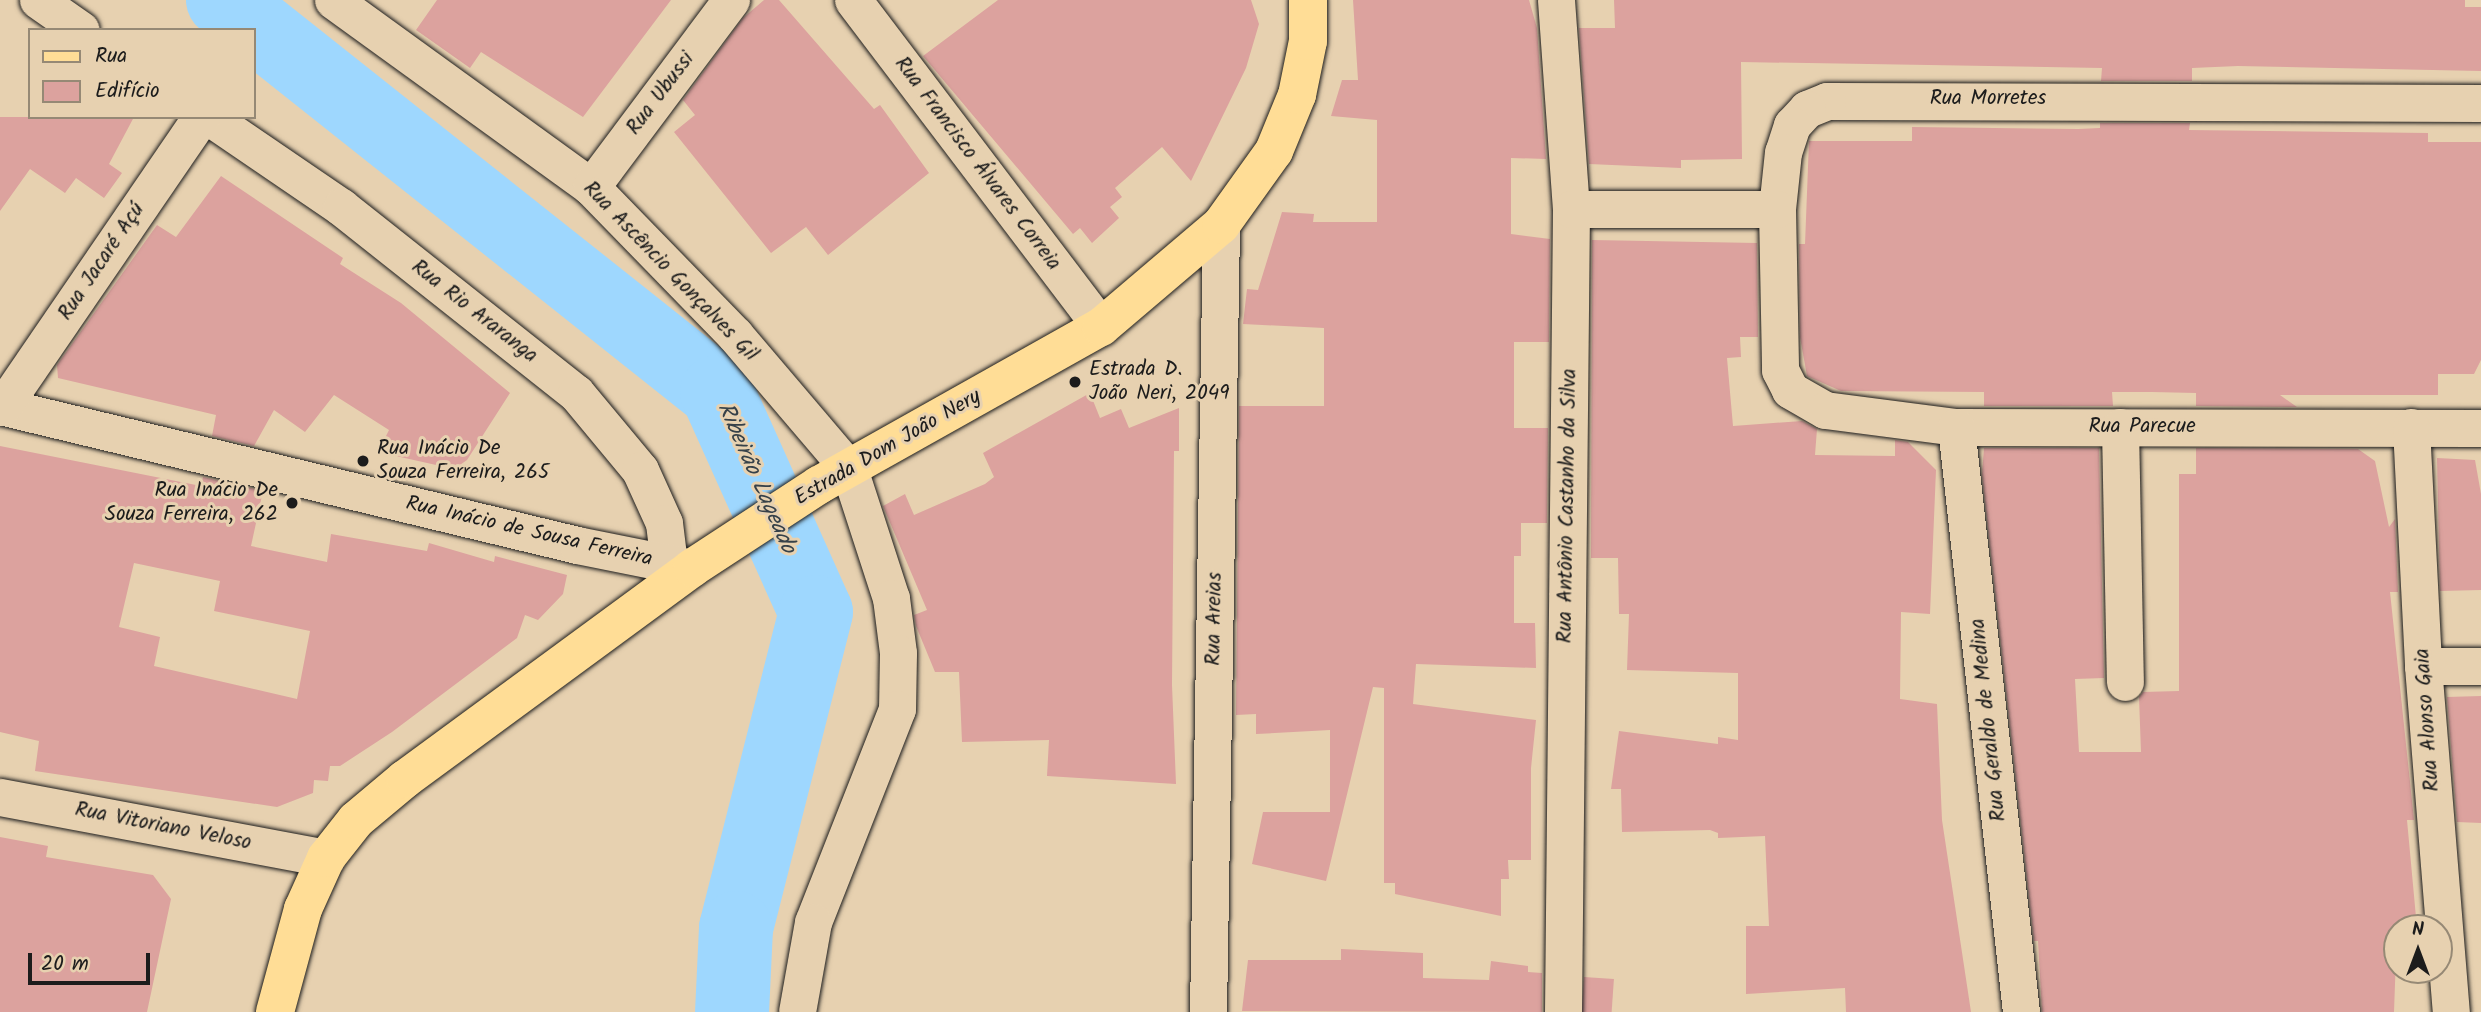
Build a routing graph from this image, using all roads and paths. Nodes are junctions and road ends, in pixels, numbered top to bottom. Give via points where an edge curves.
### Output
1 (38, 0) edge
2 (333, 0) edge
3 (731, 0) edge
4 (853, 0) edge
5 (1308, 0) edge
6 (1556, 0) edge
7 (78, 28) edge
8 (2481, 103) edge
9 (200, 119) edge
10 (212, 119) edge
11 (591, 187) junction
12 (1570, 209) junction
13 (1777, 209) junction
14 (1222, 225) junction
15 (1101, 327) junction
16 (1805, 403) joint
17 (1, 406) edge
18 (1956, 427) junction
19 (2120, 427) junction
20 (2411, 427) junction
21 (2481, 428) edge
22 (834, 477) junction
23 (691, 562) junction
24 (2423, 666) junction
25 (2481, 666) edge
26 (2125, 682) dead end
27 (0, 797) edge
28 (326, 858) junction
29 (275, 1012) edge
30 (797, 1012) edge
31 (1208, 1012) edge
32 (1563, 1012) edge
33 (2021, 1012) edge
34 (2451, 1012) edge

1 - 7 street
2 - 11 street, Rua Ascêncio Gonçalves Gil
3 - 11 street, Rua Ubussi
4 - 15 street, Rua Francisco Álvares Correia
5 - 14 main road, Estrada Dom João Nery via 1308,41 1297,94 1274,151
6 - 12 street, Rua Antônio Castanho da Silva
8 - 13 street, Rua Morretes via 1827,101 1807,109 1792,125 1783,152
9 - 17 street, Rua Jacaré Açú
10 - 23 street, Rua Rio Araranga via 341,207 576,393 640,470 664,523
11 - 22 street, Rua Ascêncio Gonçalves Gil via 735,335
12 - 13 street
12 - 32 street, Rua Antônio Castanho da Silva
13 - 16 street, Rua Morretes via 1780,370 1790,390
14 - 15 main road, Estrada Dom João Nery
14 - 31 street, Rua Areias
15 - 22 main road, Estrada Dom João Nery
16 - 18 street, Rua Parecue via 1825,410
17 - 23 street, Rua Inácio de Sousa Ferreira
18 - 19 street, Rua Parecue
18 - 33 street, Rua Geraldo de Medina
19 - 20 street, Rua Parecue
19 - 26 street
20 - 21 street, Rua Parecue
20 - 24 street, Rua Alonso Gaia
22 - 23 main road, Estrada Dom João Nery
22 - 30 street via 891,598 898,653 897,709 813,922
23 - 28 main road, Estrada Dom João Nery via 405,779 356,820
24 - 25 street
24 - 34 street, Rua Alonso Gaia
27 - 28 street, Rua Vitoriano Veloso
28 - 29 main road, Estrada Dom João Nery via 303,909

